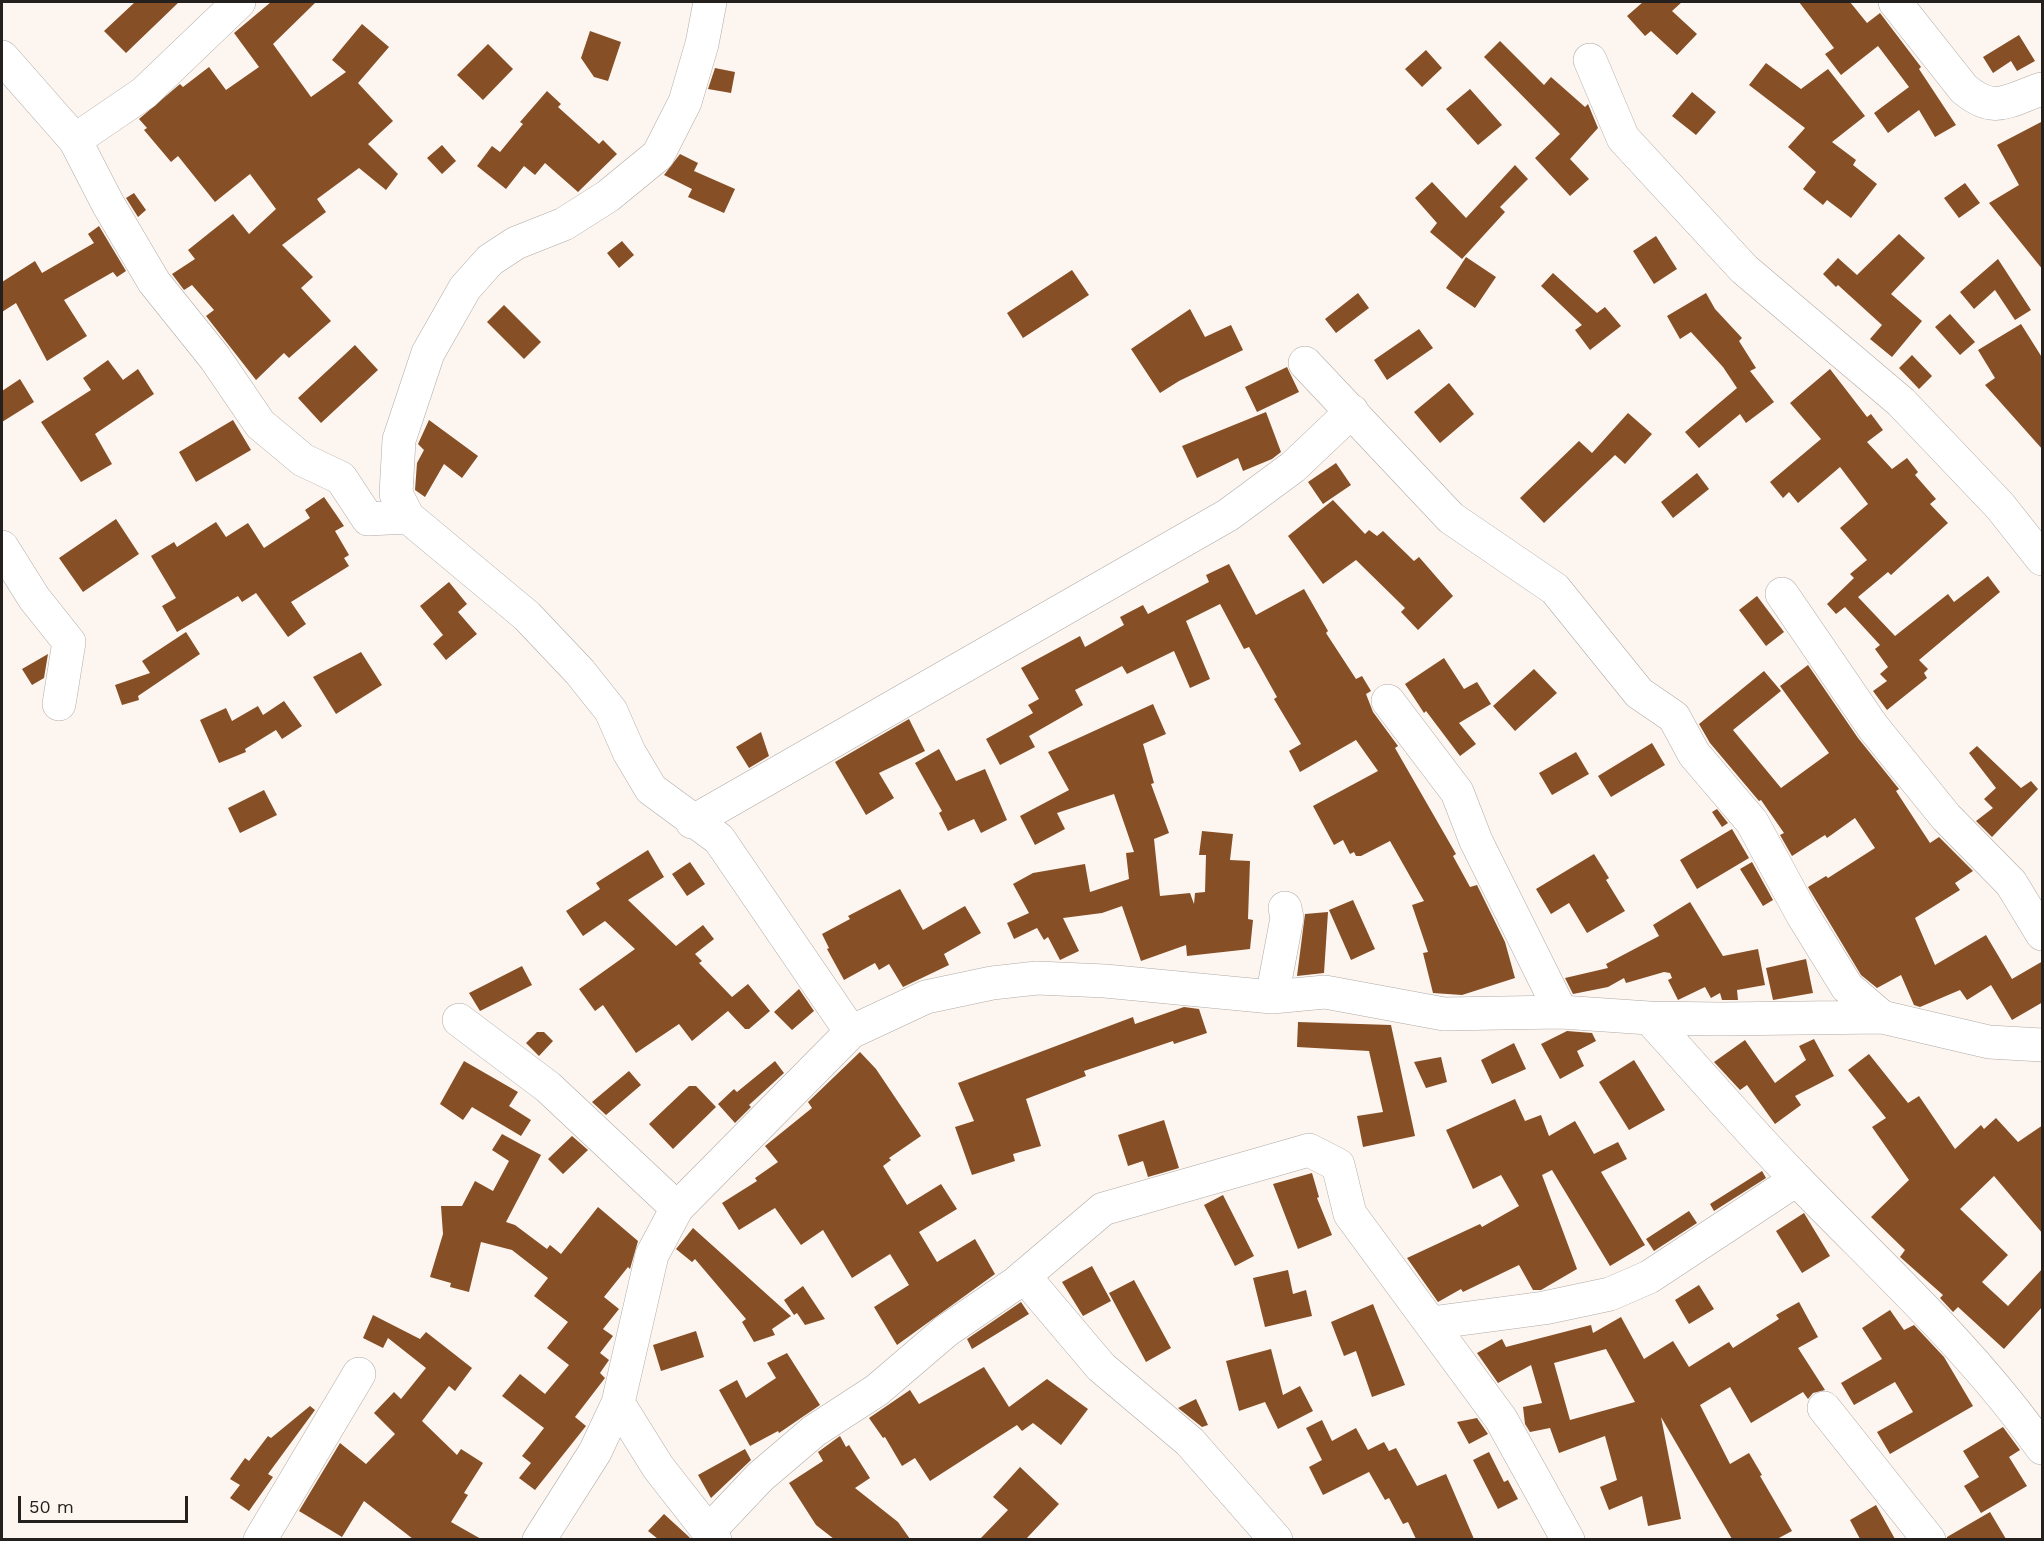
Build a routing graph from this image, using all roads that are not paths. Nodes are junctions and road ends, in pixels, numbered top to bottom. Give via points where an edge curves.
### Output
1 (239, 2) edge
2 (710, 2) edge
3 (1895, 2) edge
4 (2, 57) edge
5 (1590, 60) dead end
6 (2043, 89) edge
7 (75, 140) junction
8 (1305, 363) dead end
9 (1352, 411) junction
10 (402, 505) junction
11 (2, 547) edge
12 (2043, 558) edge
13 (1782, 594) dead end
14 (1388, 701) dead end
15 (59, 704) dead end
16 (692, 822) junction
17 (1285, 908) dead end
18 (2043, 934) edge
19 (1272, 997) junction
20 (1561, 1012) junction
21 (1882, 1017) junction
22 (1649, 1018) junction
23 (459, 1020) dead end
24 (851, 1032) junction
25 (2043, 1045) edge
26 (1796, 1180) junction
27 (676, 1208) junction
28 (1024, 1276) junction
29 (1431, 1323) junction
30 (359, 1374) dead end
31 (618, 1403) junction
32 (1824, 1408) dead end
33 (2043, 1448) edge
34 (711, 1536) edge
35 (260, 1539) edge
36 (539, 1539) edge
37 (1276, 1539) edge
38 (1568, 1539) edge
39 (1929, 1539) edge

1 - 7 street via 144,93
2 - 10 street via 685,102 658,155 608,196 564,224 516,243 490,260 465,288 428,353 399,440
3 - 6 street via 1964,89 1978,100 1992,105
4 - 7 street
5 - 12 street via 1623,138 1744,269 1901,402 2000,506
7 - 10 street via 154,282 215,358 260,424 303,460 341,478 368,519
8 - 9 street
9 - 16 street via 1293,467 1228,515
9 - 21 street via 1451,518 1555,589 1639,693 1674,717 1694,754 1752,822 1847,987
10 - 16 street via 527,616 580,672 610,711 651,789
11 - 15 street via 34,598 69,642
13 - 18 street via 1873,727 1946,817 2011,884
14 - 20 street via 1457,792 1476,841
16 - 24 street via 719,838
17 - 19 street via 1287,918
19 - 20 street via 1325,992 1444,1014
19 - 24 street via 1037,978 926,997
20 - 22 street
21 - 22 street
21 - 25 street via 1989,1042
22 - 26 street
23 - 27 street via 548,1087
24 - 27 street
26 - 29 street via 1649,1277 1610,1294 1544,1308
26 - 33 street via 1875,1256 1974,1362
27 - 31 street via 652,1255
28 - 29 street via 1103,1209 1309,1150 1338,1165 1350,1214
28 - 34 street via 946,1331 877,1390 814,1431 760,1477
28 - 37 street via 1101,1367 1190,1442
29 - 38 street via 1502,1419
30 - 35 street
31 - 34 street via 658,1467
31 - 36 street via 595,1452
32 - 39 street

